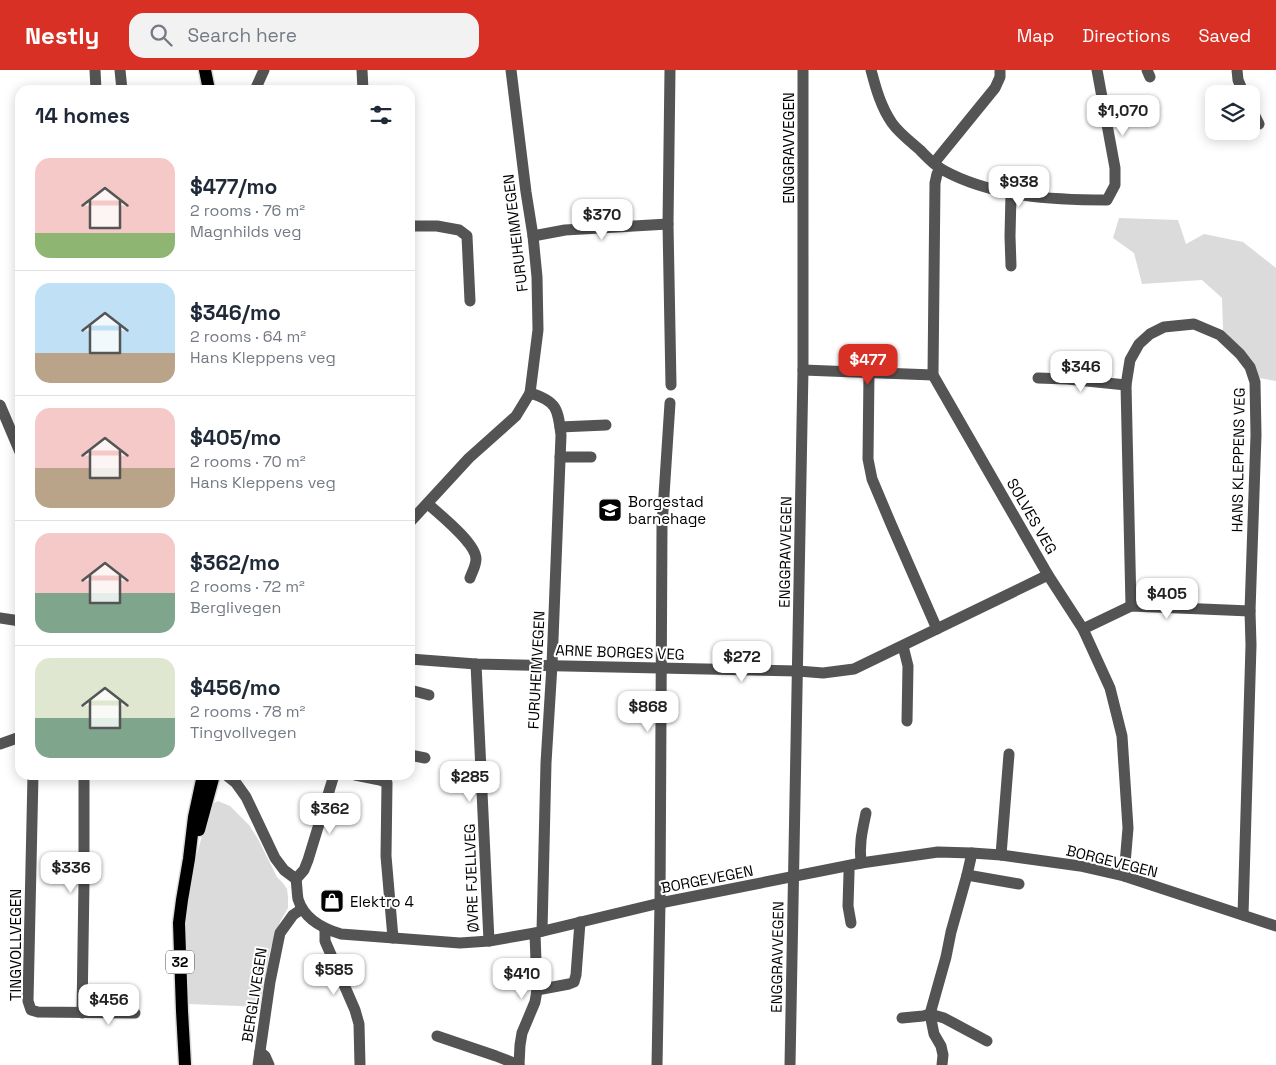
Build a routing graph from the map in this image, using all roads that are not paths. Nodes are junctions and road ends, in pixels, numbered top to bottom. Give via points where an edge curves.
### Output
1 (95, 70) edge
2 (120, 70) edge
3 (205, 70) edge
4 (264, 70) edge
5 (362, 70) edge
6 (511, 70) edge
7 (670, 70) edge
8 (803, 70) edge
9 (872, 70) edge
10 (1000, 70) edge
11 (1097, 70) edge
12 (1237, 70) edge
13 (96, 85) edge
14 (122, 85) edge
15 (208, 85) edge
16 (257, 85) edge
17 (364, 85) edge
18 (1240, 85) edge
19 (938, 166) junction
20 (1011, 194) junction
21 (668, 224) junction
22 (415, 226) edge
23 (533, 236) junction
24 (1011, 266) dead end
25 (470, 301) dead end
26 (803, 370) junction
27 (869, 373) junction
28 (933, 374) junction
29 (1038, 378) dead end
30 (671, 385) dead end
31 (1126, 385) junction
32 (530, 393) junction
33 (670, 403) dead end
34 (0, 405) edge
35 (606, 425) dead end
36 (560, 427) junction
37 (15, 440) edge
38 (560, 456) junction
39 (592, 457) dead end
40 (428, 504) junction
41 (415, 517) edge
42 (1048, 575) junction
43 (470, 578) dead end
44 (1131, 606) junction
45 (1250, 611) junction
46 (0, 618) edge
47 (15, 620) edge
48 (937, 629) junction
49 (1083, 629) junction
50 (903, 646) junction
51 (415, 659) edge
52 (476, 664) junction
53 (552, 665) junction
54 (661, 668) junction
55 (798, 671) junction
56 (415, 691) edge
57 (429, 695) dead end
58 (907, 721) dead end
59 (15, 739) edge
60 (0, 744) edge
61 (1009, 754) dead end
62 (415, 756) edge
63 (425, 758) dead end
64 (33, 780) edge
65 (84, 780) edge
66 (202, 780) edge
67 (213, 780) edge
68 (232, 780) edge
69 (332, 780) edge
70 (380, 780) edge
71 (866, 813) dead end
72 (972, 853) junction
73 (1001, 855) junction
74 (189, 859) junction
75 (861, 864) junction
76 (849, 866) junction
77 (967, 876) junction
78 (1124, 876) junction
79 (794, 877) junction
80 (296, 879) junction
81 (1019, 884) dead end
82 (660, 903) junction
83 (302, 909) junction
84 (1243, 915) junction
85 (580, 922) junction
86 (851, 923) dead end
87 (1276, 926) edge
88 (325, 928) junction
89 (539, 932) junction
90 (393, 938) junction
91 (489, 941) junction
92 (537, 990) junction
93 (82, 1013) junction
94 (135, 1013) dead end
95 (930, 1014) junction
96 (902, 1018) dead end
97 (437, 1036) dead end
98 (987, 1041) dead end
99 (260, 1052) junction
100 (185, 1065) edge
101 (258, 1065) edge
102 (269, 1065) edge
103 (360, 1065) edge
104 (519, 1065) edge
105 (657, 1065) edge
106 (790, 1065) edge
107 (942, 1065) edge

1 - 13 street
2 - 14 street
3 - 15 main road
4 - 16 street
5 - 17 street
6 - 23 street, FURUHEIMVEGEN
7 - 21 street
8 - 26 street, ENGGRAVVEGEN
9 - 19 street via 882,105 893,125
10 - 19 street via 995,88
11 - 20 street via 1115,168 1115,185 1108,200
12 - 18 street
19 - 20 street via 966,181
19 - 28 street via 935,183
20 - 24 street
21 - 23 street via 564,230
21 - 30 street
22 - 25 street via 459,230 467,236
23 - 32 street, FURUHEIMVEGEN via 538,330
26 - 27 street
26 - 55 street, ENGGRAVVEGEN
27 - 28 street
27 - 48 street via 868,459 872,479
28 - 42 street, SOLVES VEG
29 - 31 street
31 - 44 street, HANS KLEPPENS VEG
31 - 45 street, HANS KLEPPENS VEG via 1130,360 1140,344 1164,327 1194,324 1220,335 1250,367 1255,382 1256,435
32 - 36 street, FURUHEIMVEGEN via 541,396 558,411
32 - 40 street via 516,416 469,458
33 - 54 street via 662,526
34 - 37 street
35 - 36 street
36 - 38 street, FURUHEIMVEGEN
38 - 39 street
38 - 53 street, FURUHEIMVEGEN
40 - 41 street
40 - 43 street via 463,536 474,551 476,560
42 - 48 street, ARNE BORGES VEG
42 - 49 street, SOLVES VEG
44 - 45 street
44 - 49 street
45 - 84 street, HANS KLEPPENS VEG
46 - 47 street
48 - 50 street, ARNE BORGES VEG
49 - 78 street, SOLVES VEG via 1110,688 1122,736 1128,828
50 - 55 street, ARNE BORGES VEG via 854,669 823,673
50 - 58 street via 908,666
51 - 52 street, ARNE BORGES VEG
52 - 53 street, ARNE BORGES VEG
52 - 91 street, ØVRE FJELLVEG
53 - 54 street, ARNE BORGES VEG
53 - 89 street, FURUHEIMVEGEN
54 - 55 street, ARNE BORGES VEG
54 - 82 street
55 - 79 street, ENGGRAVVEGEN
56 - 57 street
59 - 60 street
61 - 73 street
62 - 63 street
64 - 93 street, TINGVOLLVEGEN via 28,1001 30,1010 38,1012
65 - 93 street
66 - 74 main road, 32
67 - 74 main road, 32
68 - 80 street via 246,797 275,858
69 - 80 street via 308,860
70 - 90 street via 387,783 386,856
71 - 75 street via 859,849
72 - 73 street, BORGEVEGEN
72 - 75 street, BORGEVEGEN via 938,852
72 - 77 street
73 - 78 street, BORGEVEGEN
74 - 100 main road, 32 via 179,924
75 - 76 street, BORGEVEGEN
76 - 79 street, BORGEVEGEN
76 - 86 street
77 - 81 street
77 - 95 street
78 - 84 street, BORGEVEGEN
79 - 82 street, BORGEVEGEN
79 - 106 street, ENGGRAVVEGEN
80 - 83 street
82 - 85 street, BORGEVEGEN
82 - 105 street
83 - 88 street, BORGEVEGEN
83 - 99 street, BERGLIVEGEN via 293,915 280,933
84 - 87 street, BORGEVEGEN
85 - 89 street, BORGEVEGEN
85 - 92 street via 574,982
88 - 90 street, BORGEVEGEN via 341,934
88 - 103 street via 324,941 359,1024
89 - 91 street, BORGEVEGEN
89 - 92 street, FURUHEIMVEGEN
90 - 91 street, BORGEVEGEN via 460,943
92 - 104 street, FURUHEIMVEGEN via 522,1033
93 - 94 street, TINGVOLLVEGEN
95 - 96 street
95 - 98 street
95 - 107 street via 934,1034 941,1046
97 - 104 street
99 - 101 street, BERGLIVEGEN
99 - 102 street

